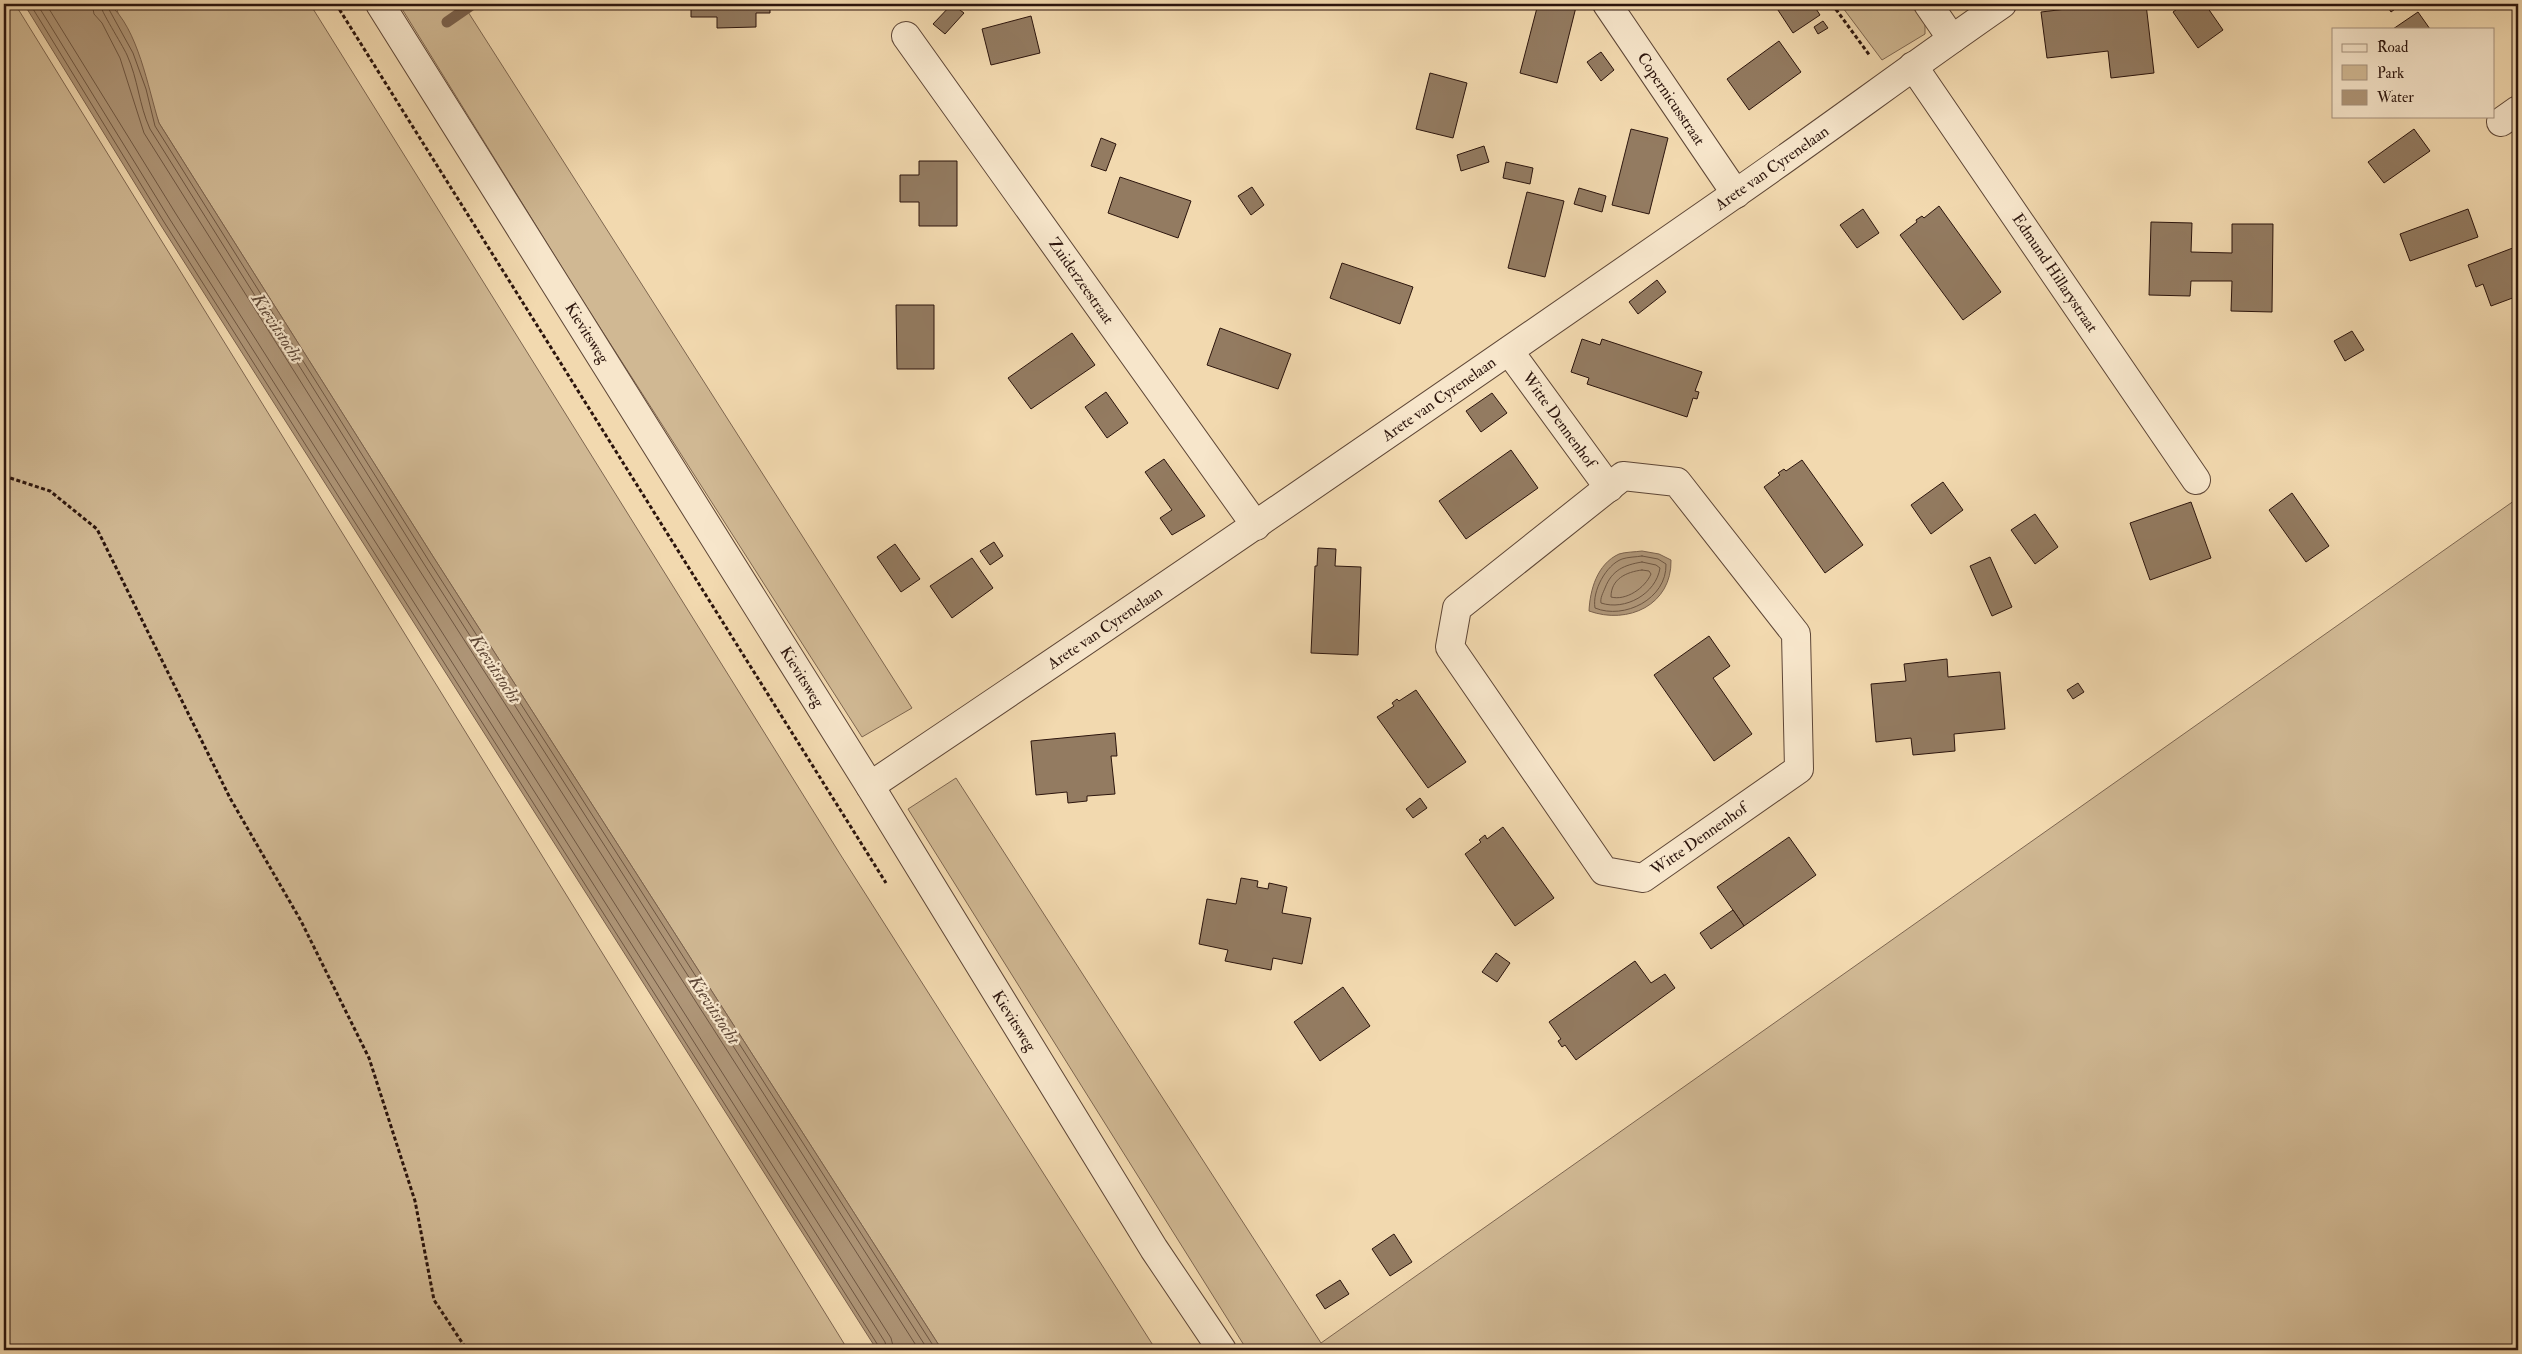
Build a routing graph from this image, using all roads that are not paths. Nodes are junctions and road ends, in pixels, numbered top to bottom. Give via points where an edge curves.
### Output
1 (380, 4) edge
2 (1607, 4) edge
3 (1928, 4) edge
4 (2002, 4) edge
5 (906, 36) dead end
6 (1952, 39) junction
7 (1914, 66) junction
8 (1736, 194) junction
9 (1509, 351) junction
10 (2196, 480) dead end
11 (1609, 488) junction
12 (1256, 526) junction
13 (870, 786) junction
14 (1222, 1350) edge

1 - 13 street, Kievitsweg
2 - 8 street, Copernicusstraat
3 - 6 street
4 - 6 street, Arete van Cyrenelaan
5 - 12 street, Zuiderzeestraat
6 - 7 street, Arete van Cyrenelaan
7 - 8 street, Arete van Cyrenelaan
7 - 10 street, Edmund Hillarystraat
8 - 9 street, Arete van Cyrenelaan
9 - 11 street, Witte Dennenhof
9 - 12 street, Arete van Cyrenelaan
11 - 11 street, Witte Dennenhof via 1456,608 1450,647 1604,871 1643,878 1799,769 1796,634 1678,482 1623,476
12 - 13 street, Arete van Cyrenelaan
13 - 14 street, Kievitsweg via 1154,1249

